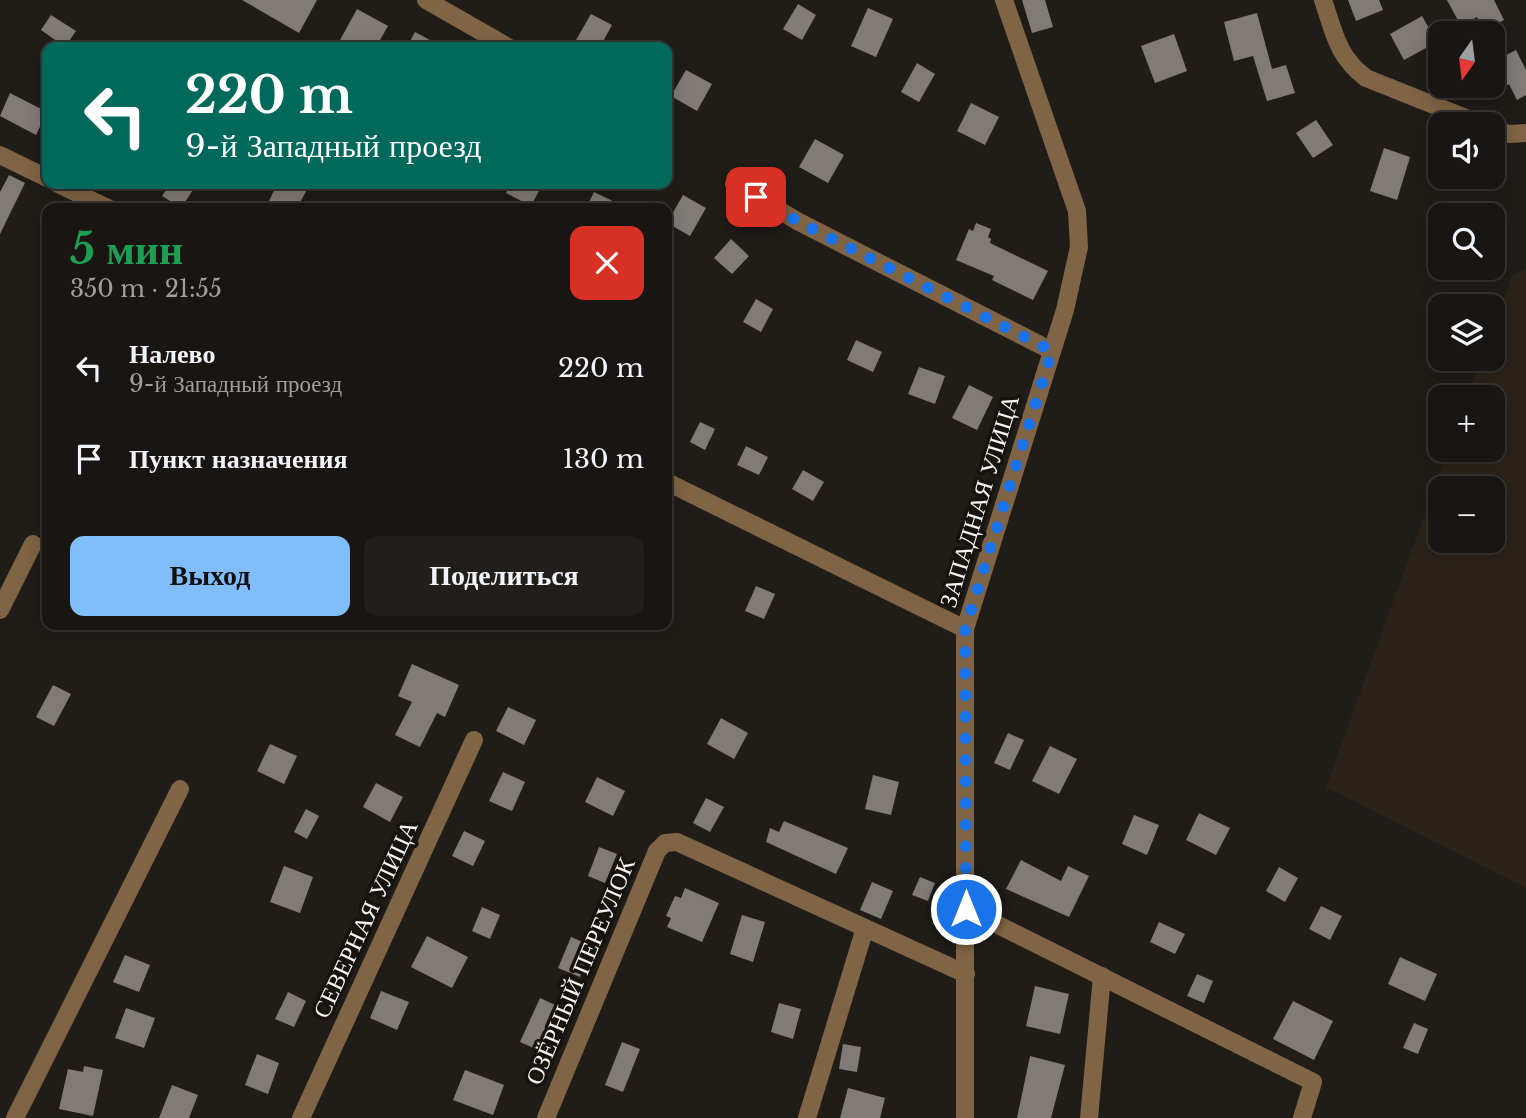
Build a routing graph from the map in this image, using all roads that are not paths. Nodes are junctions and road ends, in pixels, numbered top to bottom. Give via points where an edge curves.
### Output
1 (426, 0) edge
2 (1004, 0) edge
3 (1323, 0) edge
4 (499, 42) edge
5 (1451, 112) edge
6 (1505, 133) edge
7 (1526, 133) edge
8 (0, 155) edge
9 (42, 176) edge
10 (734, 184) dead end
11 (68, 189) edge
12 (98, 203) edge
13 (1052, 351) junction
14 (672, 484) edge
15 (33, 544) dead end
16 (0, 610) edge
17 (965, 629) junction
18 (474, 740) dead end
19 (180, 789) dead end
20 (966, 909) junction
21 (865, 928) junction
22 (966, 974) junction
23 (1102, 976) junction
24 (15, 1118) edge
25 (301, 1118) edge
26 (546, 1118) edge
27 (807, 1118) edge
28 (965, 1118) edge
29 (1089, 1118) edge
30 (1302, 1118) edge

1 - 4 street
2 - 13 street, ЗАПАДНАЯ УЛИЦА via 1077,211 1079,247
3 - 5 street via 1341,53 1351,66 1366,78
6 - 7 street
8 - 9 street
10 - 13 street
11 - 12 street
13 - 17 street, ЗАПАДНАЯ УЛИЦА
14 - 17 street
15 - 16 street
17 - 20 street, ЗАПАДНАЯ УЛИЦА
18 - 25 street, СЕВЕРНАЯ УЛИЦА
19 - 24 street
20 - 22 street, ЗАПАДНАЯ УЛИЦА
20 - 23 street
21 - 22 street
21 - 26 street, ОЗЁРНЫЙ ПЕРЕУЛОК via 677,842 665,843 657,850
21 - 27 street
22 - 28 street, ЗАПАДНАЯ УЛИЦА
23 - 29 street
23 - 30 street via 1313,1082

